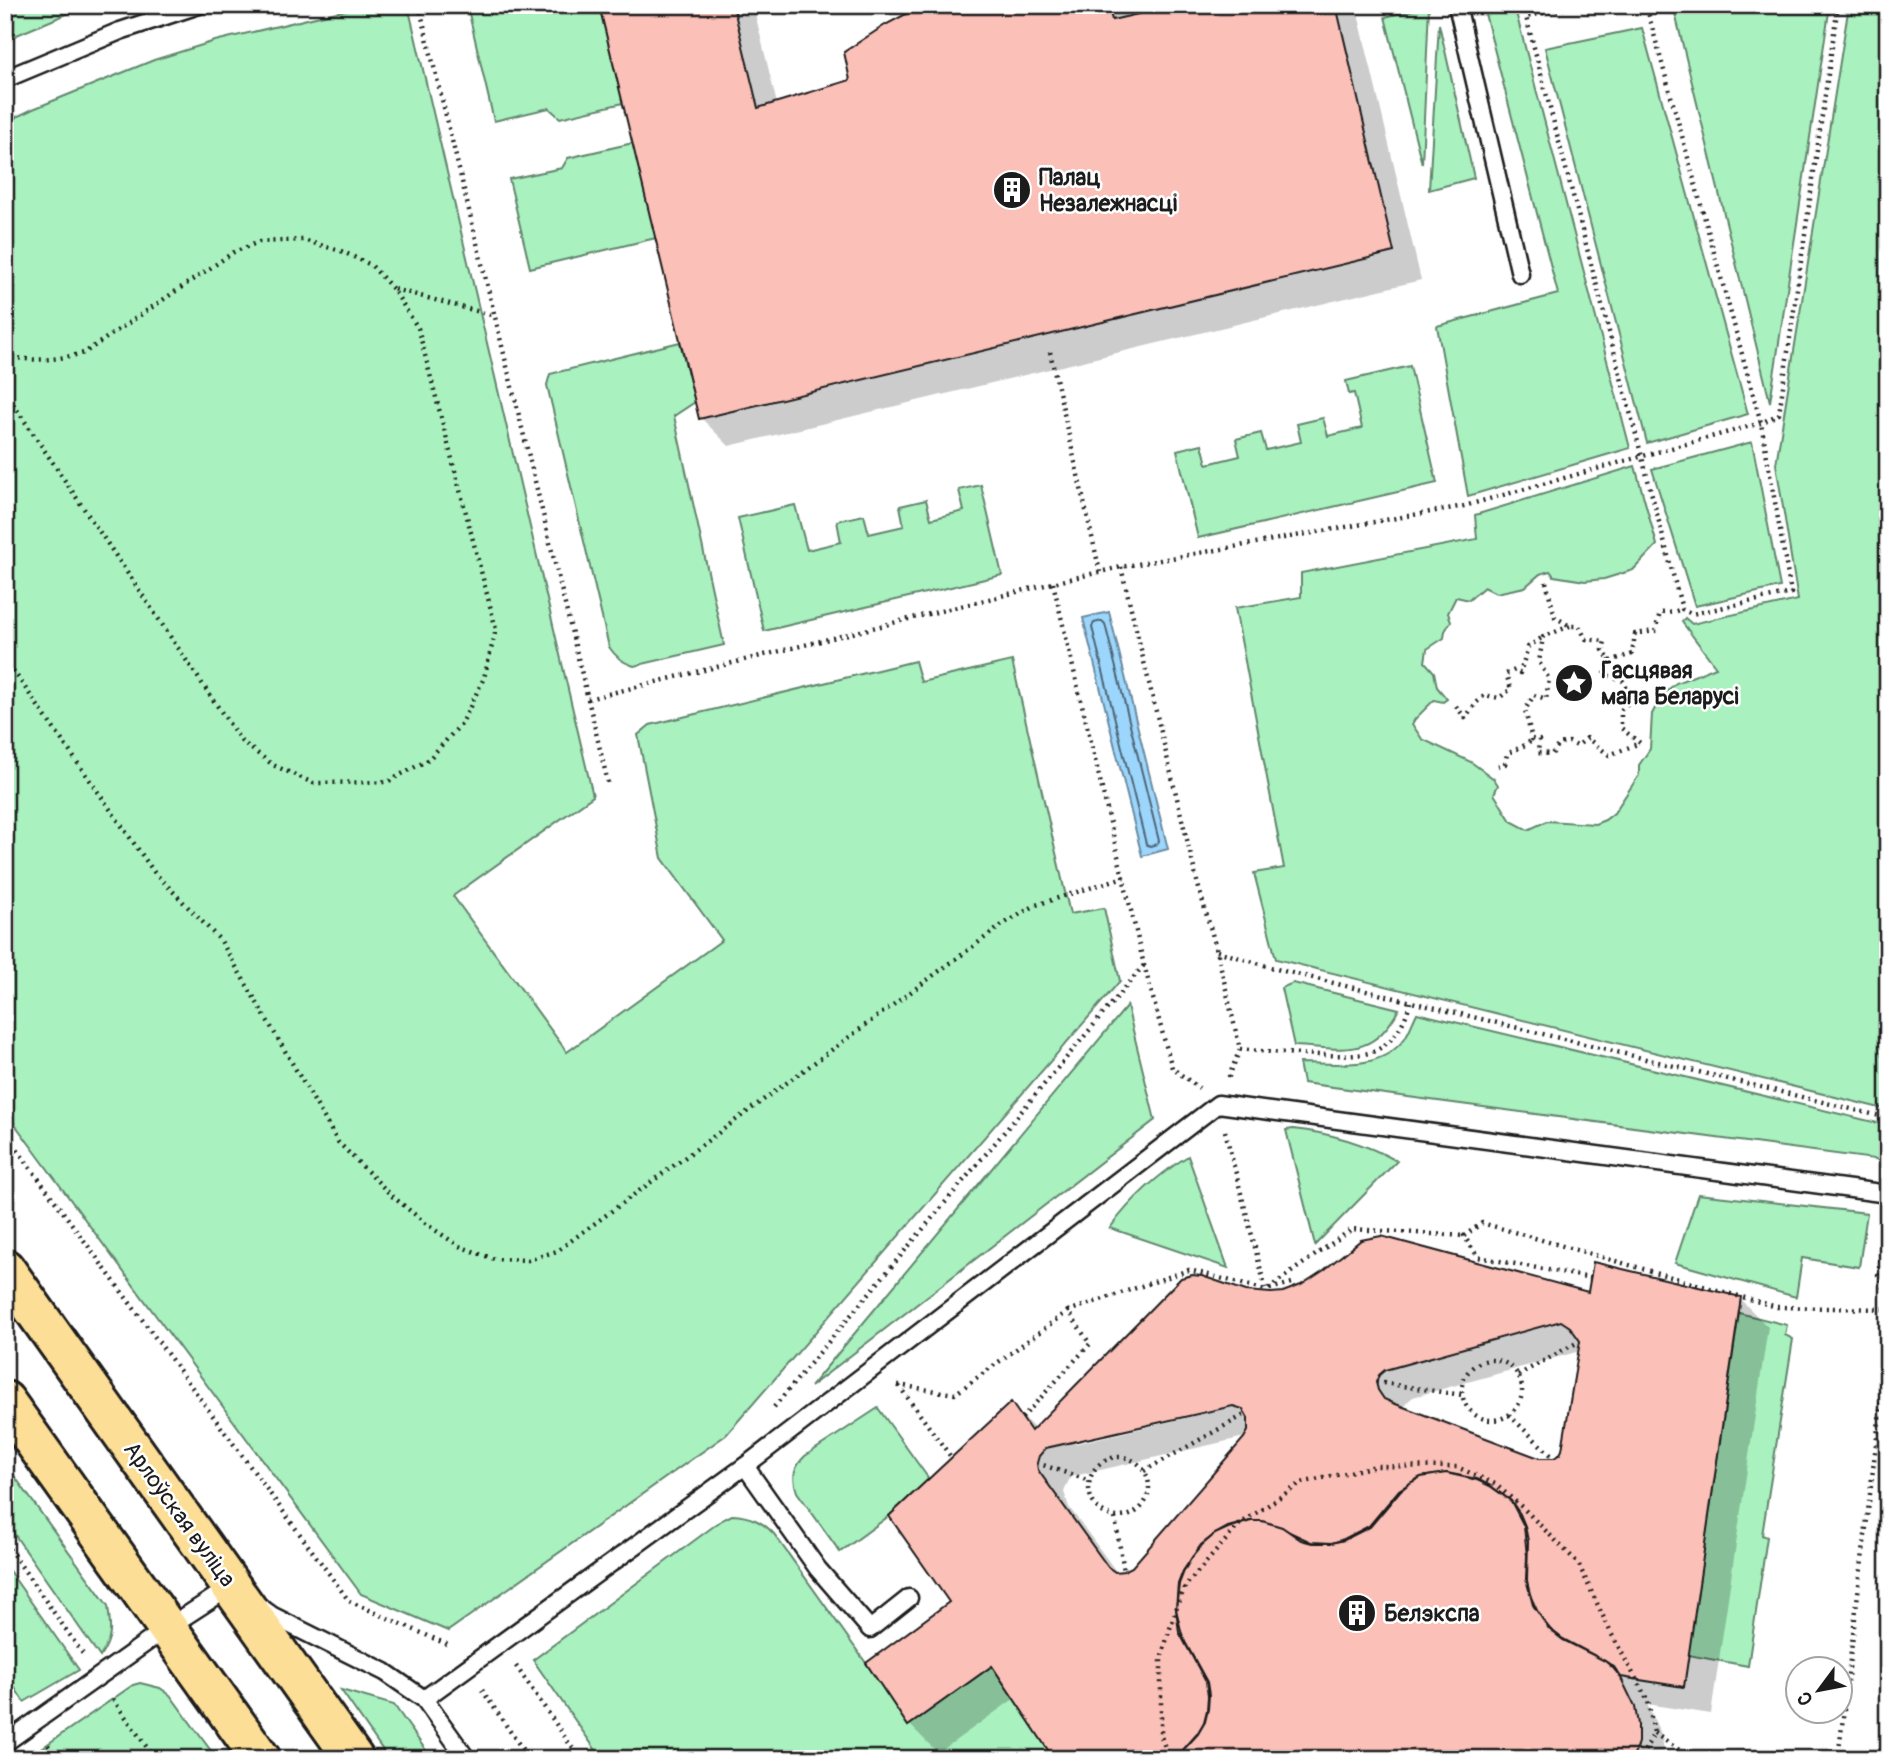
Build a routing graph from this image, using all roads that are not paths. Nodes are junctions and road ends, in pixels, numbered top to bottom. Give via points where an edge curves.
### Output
1 (200, 5) edge
2 (1457, 5) edge
3 (5, 79) edge
4 (1520, 274) dead end
5 (1888, 1194) edge
6 (5, 1269) edge
7 (5, 1401) edge
8 (746, 1466) junction
9 (232, 1586) junction
10 (909, 1598) dead end
11 (167, 1628) junction
12 (424, 1699) junction
13 (5, 1743) edge
14 (261, 1759) edge
15 (354, 1759) edge
16 (467, 1759) edge

1 - 3 lane via 120,31
2 - 4 lane
5 - 8 lane via 1218,1104
6 - 9 main road, Арлоўская вуліца
7 - 11 main road
8 - 10 lane via 818,1569 870,1629
8 - 12 lane
9 - 11 lane
9 - 12 lane via 273,1616 385,1672
9 - 15 main road, Арлоўская вуліца
11 - 13 lane
11 - 14 main road
12 - 16 lane

